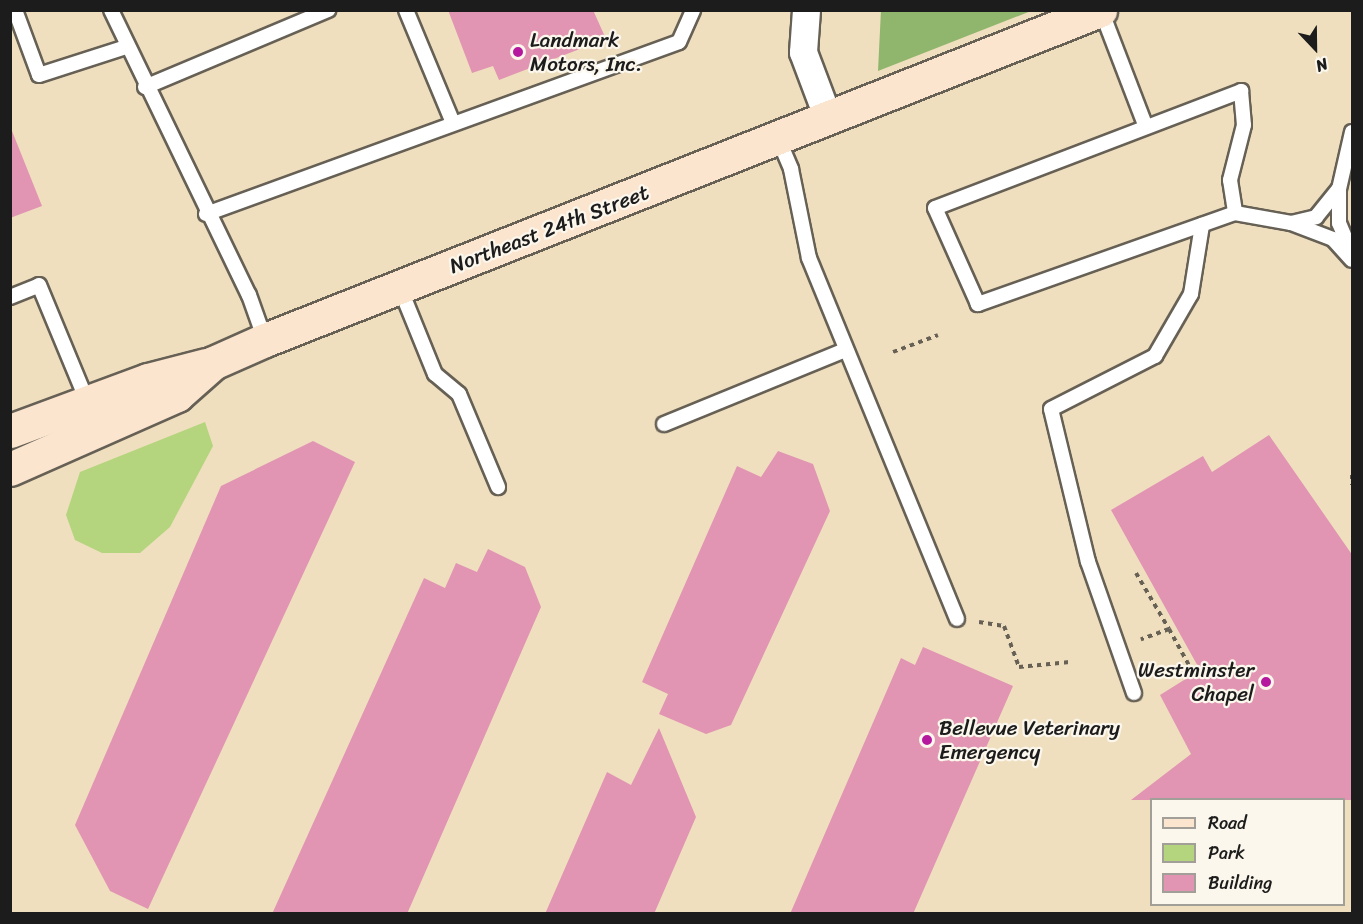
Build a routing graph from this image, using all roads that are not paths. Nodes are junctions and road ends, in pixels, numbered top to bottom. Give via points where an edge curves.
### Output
1 (15, 10) edge
2 (111, 10) edge
3 (328, 10) edge
4 (406, 10) edge
5 (693, 10) edge
6 (806, 10) edge
7 (1101, 10) edge
8 (126, 47) junction
9 (145, 87) junction
10 (828, 118) junction
11 (453, 123) junction
12 (1146, 127) junction
13 (1353, 132) edge
14 (778, 138) junction
15 (1339, 189) junction
16 (1235, 213) junction
17 (206, 214) junction
18 (1291, 223) junction
19 (1202, 225) junction
20 (1353, 254) edge
21 (1353, 260) edge
22 (400, 288) junction
23 (10, 297) edge
24 (265, 340) junction
25 (845, 350) junction
26 (213, 363) junction
27 (87, 400) junction
28 (664, 424) dead end
29 (10, 431) edge
30 (10, 469) edge
31 (498, 487) dead end
32 (957, 619) road end
33 (1134, 693) dead end

1 - 8 lane via 39,75
2 - 8 lane
3 - 9 lane
4 - 11 lane
5 - 11 lane via 679,42
6 - 10 street via 803,52
7 - 10 street, Northeast 24th Street
7 - 12 lane
8 - 9 lane
9 - 17 lane
10 - 14 street, Northeast 24th Street
11 - 17 lane
12 - 16 lane via 1241,91 1244,125 1230,180
12 - 19 lane via 935,208 978,304
13 - 15 lane
14 - 22 street, Northeast 24th Street
14 - 25 lane via 791,169 809,258
15 - 18 lane via 1316,217
15 - 20 lane via 1339,223
16 - 18 lane
16 - 19 lane
17 - 24 lane via 249,295
18 - 21 lane via 1333,239
19 - 33 lane via 1191,294 1155,356 1051,409 1088,562
22 - 24 street, Northeast 24th Street
22 - 31 lane via 435,374 459,394
23 - 27 lane via 39,285
24 - 26 street, Northeast 24th Street
25 - 28 lane
25 - 32 lane
26 - 27 street
26 - 30 street, Northeast 24th Street via 177,395
27 - 29 street

